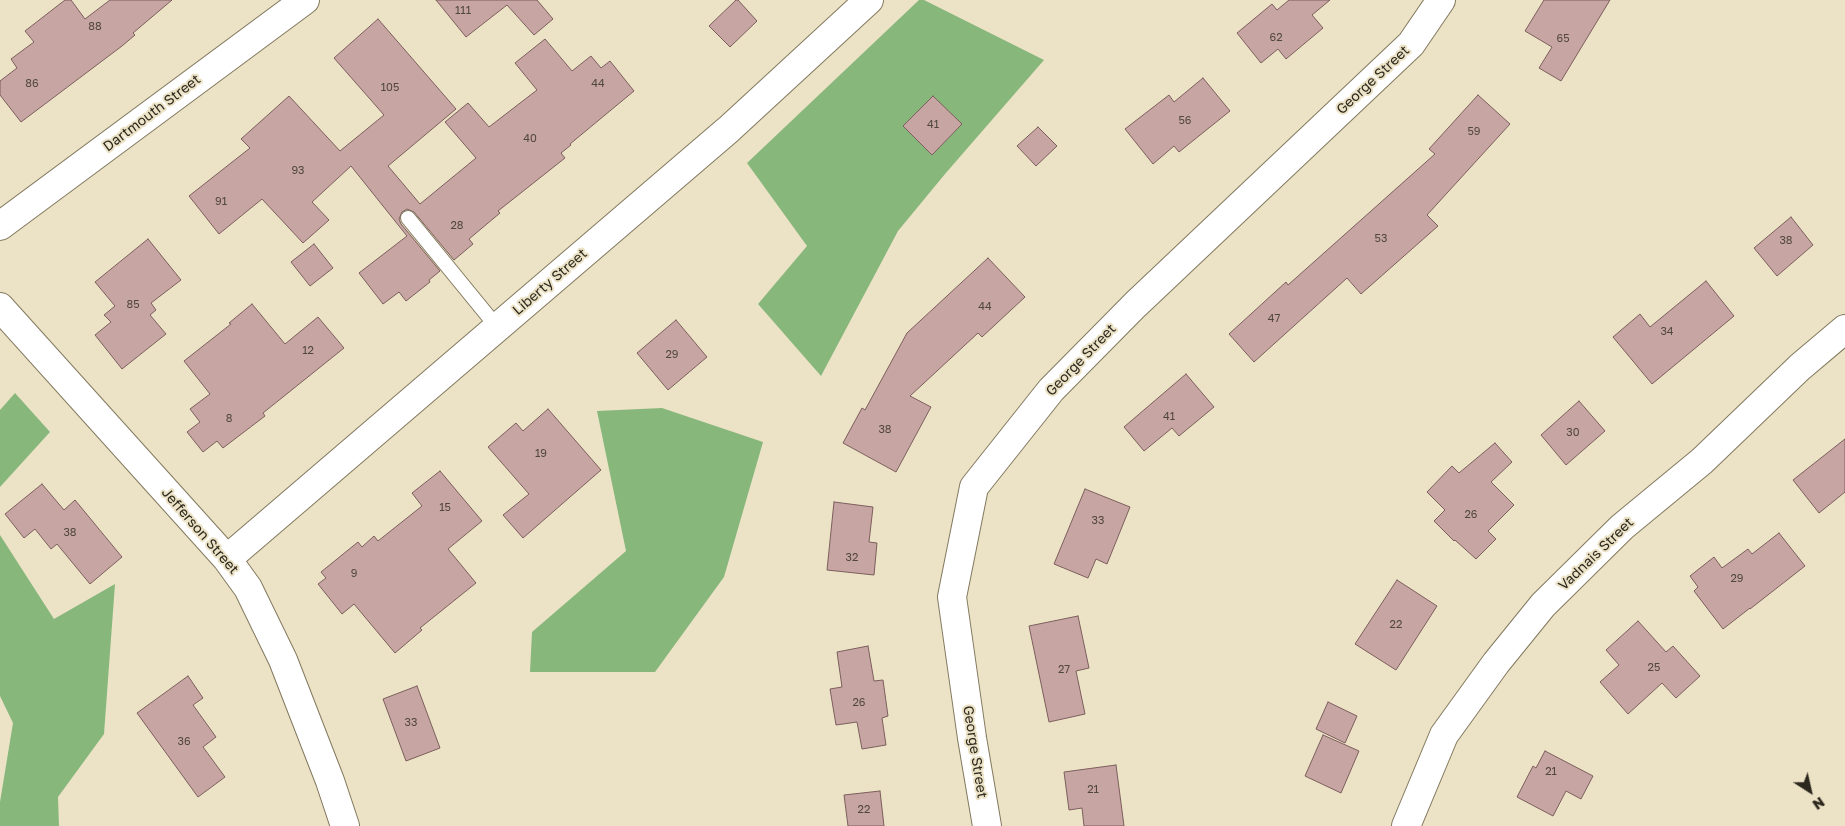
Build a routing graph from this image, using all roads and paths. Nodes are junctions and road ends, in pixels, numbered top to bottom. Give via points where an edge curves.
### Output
1 (305, 0) edge
2 (870, 0) edge
3 (1441, 0) edge
4 (408, 218) dead end
5 (0, 226) edge
6 (0, 307) edge
7 (497, 328) junction
8 (1845, 329) edge
9 (227, 559) junction
10 (345, 826) edge
11 (987, 826) edge
12 (1406, 826) edge

1 - 5 street, Dartmouth Street
2 - 7 street, Liberty Street via 729,129
3 - 11 street, George Street via 1411,44 1135,305 1051,390 974,487 952,597
4 - 7 lane
6 - 9 street, Jefferson Street
7 - 9 street, Liberty Street
8 - 12 street, Vadnais Street via 1800,367 1702,461 1622,527 1543,605 1444,735
9 - 10 street, Jefferson Street via 248,588 283,660

